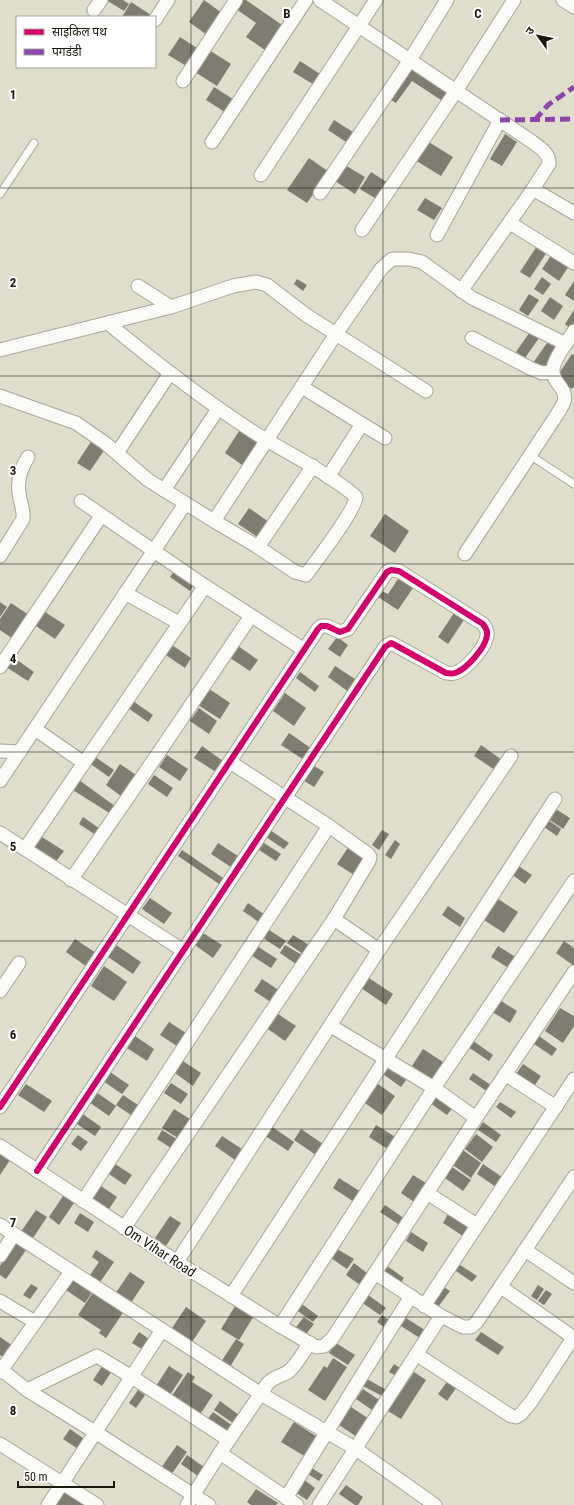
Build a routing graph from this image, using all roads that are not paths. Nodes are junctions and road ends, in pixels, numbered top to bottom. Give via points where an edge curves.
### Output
1 (168, 0) edge
2 (236, 0) edge
3 (306, 0) edge
4 (320, 0) edge
5 (376, 0) edge
6 (447, 0) edge
7 (514, 0) edge
8 (563, 0) edge
9 (574, 8) edge
10 (156, 18) edge
11 (359, 26) junction
12 (410, 60) junction
13 (183, 81) dead end
14 (456, 91) junction
15 (500, 120) junction
16 (212, 142) dead end
17 (34, 143) dead end
18 (261, 175) dead end
19 (533, 189) junction
20 (320, 193) dead end
21 (0, 194) edge
22 (572, 208) edge
23 (510, 223) junction
24 (362, 230) dead end
25 (437, 235) dead end
26 (574, 264) edge
27 (138, 286) dead end
28 (461, 291) junction
29 (171, 307) junction
30 (109, 324) junction
31 (336, 334) junction
32 (472, 338) dead end
33 (571, 338) edge
34 (0, 350) edge
35 (552, 372) junction
36 (170, 373) junction
37 (302, 387) junction
38 (426, 391) dead end
39 (0, 396) edge
40 (218, 409) junction
41 (362, 424) junction
42 (385, 438) dead end
43 (268, 441) junction
44 (117, 453) junction
45 (531, 456) junction
46 (28, 457) dead end
47 (313, 466) junction
48 (328, 476) junction
49 (574, 484) edge
50 (164, 490) junction
51 (81, 501) dead end
52 (185, 504) junction
53 (101, 516) junction
54 (214, 521) junction
55 (258, 547) junction
56 (153, 550) junction
57 (465, 554) dead end
58 (0, 556) edge
59 (205, 586) junction
60 (125, 593) junction
61 (251, 616) junction
62 (179, 623) junction
63 (303, 649) junction
64 (0, 667) edge
65 (35, 729) junction
66 (0, 752) edge
67 (20, 752) junction
68 (511, 756) dead end
69 (230, 762) junction
70 (84, 763) junction
71 (0, 781) edge
72 (285, 797) junction
73 (555, 799) dead end
74 (329, 826) junction
75 (0, 834) edge
76 (25, 849) junction
77 (71, 880) junction
78 (574, 881) edge
79 (128, 916) junction
80 (334, 919) junction
81 (379, 950) junction
82 (184, 951) junction
83 (19, 963) dead end
84 (574, 972) edge
85 (0, 991) edge
86 (331, 1026) junction
87 (384, 1059) junction
88 (505, 1074) junction
89 (574, 1079) edge
90 (434, 1088) junction
91 (0, 1107) edge
92 (556, 1107) junction
93 (476, 1118) junction
94 (0, 1146) edge
95 (37, 1172) junction
96 (574, 1176) edge
97 (427, 1193) junction
98 (83, 1201) junction
99 (0, 1225) edge
100 (477, 1225) junction
101 (124, 1228) junction
102 (14, 1234) junction
103 (526, 1250) junction
104 (0, 1256) edge
105 (177, 1262) junction
106 (69, 1270) junction
107 (375, 1273) junction
108 (574, 1283) edge
109 (501, 1287) junction
110 (231, 1296) junction
111 (410, 1296) junction
112 (0, 1301) edge
113 (424, 1306) junction
114 (441, 1316) junction
115 (35, 1322) junction
116 (280, 1326) junction
117 (162, 1330) junction
118 (574, 1338) edge
119 (310, 1343) junction
120 (416, 1354) junction
121 (1, 1371) edge
122 (132, 1377) junction
123 (27, 1390) junction
124 (261, 1394) junction
125 (95, 1432) junction
126 (327, 1432) junction
127 (229, 1440) junction
128 (0, 1444) edge
129 (356, 1449) junction
130 (220, 1453) junction
131 (62, 1483) junction
132 (286, 1498) junction
133 (190, 1500) edge
134 (48, 1505) edge
135 (97, 1505) edge
136 (209, 1505) edge
137 (297, 1505) edge
138 (320, 1505) edge
139 (435, 1505) edge

1 - 10 street
2 - 13 street
3 - 16 street
4 - 11 street
5 - 11 street
6 - 12 street
7 - 14 street
8 - 9 street
11 - 12 street
11 - 18 street
12 - 14 street
12 - 20 street
14 - 15 street
14 - 24 street
15 - 19 street via 531,141 549,159 549,164
15 - 25 street
17 - 21 lane
19 - 22 street
19 - 23 street
23 - 26 street
23 - 28 street
27 - 29 street
28 - 31 street via 422,262 392,259 381,269
28 - 33 street via 486,306
29 - 30 street
29 - 31 street via 233,286 256,282 268,285
30 - 34 street
30 - 36 street
31 - 37 street
31 - 38 street
32 - 35 street via 532,369 542,373
33 - 35 street via 554,364
35 - 45 street via 563,388 564,401
36 - 40 street
36 - 44 street
37 - 41 street
37 - 43 street
39 - 44 street via 76,423
40 - 43 street
40 - 50 street
41 - 42 street
41 - 48 street
43 - 47 street
43 - 54 street
44 - 50 street via 148,480
45 - 49 lane
45 - 57 street
46 - 58 street via 20,472 19,482 23,519
47 - 48 street
47 - 55 street
48 - 55 street via 350,491 356,497 356,502 306,575 295,572
50 - 52 street
51 - 53 street
52 - 54 street
52 - 56 street
53 - 56 street
53 - 64 street
54 - 55 street
56 - 59 street
56 - 60 street
59 - 61 street
59 - 62 street
60 - 62 street
60 - 65 street
61 - 63 street
61 - 77 street
62 - 70 street
63 - 69 street
63 - 72 street via 321,626 340,632 348,629 387,572 391,570 399,570 472,616 483,624 488,636 470,663 454,674 446,673 395,644 385,647
65 - 67 street
65 - 70 street
66 - 67 street
67 - 71 street
68 - 81 street
69 - 72 street
69 - 79 street
70 - 76 street
72 - 74 street
72 - 82 street
73 - 87 street
74 - 80 street via 370,857
74 - 98 street
75 - 76 street
76 - 77 street
77 - 79 street
78 - 90 street
79 - 82 street
79 - 91 street
80 - 81 street
80 - 101 street
81 - 86 street
82 - 95 street
83 - 85 street
84 - 88 street
86 - 87 street
86 - 105 street
87 - 90 street
87 - 110 street
88 - 92 street
88 - 93 street
89 - 92 street
90 - 93 street
90 - 116 street
92 - 100 street
93 - 97 street
94 - 95 street, Om Vihar Road
95 - 98 street, Om Vihar Road
96 - 103 street
97 - 100 street
97 - 107 street
98 - 101 street, Om Vihar Road
99 - 102 street
100 - 113 street
101 - 105 street, Om Vihar Road
102 - 104 street
102 - 106 street
103 - 108 street
103 - 109 street
105 - 110 street, Om Vihar Road
106 - 115 street via 68,1276
106 - 117 street
107 - 111 street
107 - 119 street, Om Vihar Road via 332,1339 324,1346 316,1347
109 - 114 street via 471,1327 463,1327
109 - 118 street
110 - 116 street, Om Vihar Road
111 - 113 street
111 - 126 street
112 - 115 street
113 - 114 street
114 - 120 street
115 - 121 street
116 - 119 street, Om Vihar Road
117 - 122 street
117 - 124 street
118 - 120 street via 531,1402 516,1416 511,1416
119 - 124 street via 294,1366 272,1379
120 - 129 street
121 - 123 street
122 - 123 street via 97,1356
122 - 125 street
122 - 127 street
123 - 125 street
124 - 126 street
124 - 127 street
125 - 131 street
125 - 133 street
126 - 129 street
126 - 132 street
127 - 130 street
128 - 131 street
129 - 138 street
129 - 139 street
130 - 132 street
130 - 133 street
131 - 134 street
131 - 135 street
132 - 137 street
133 - 136 street

